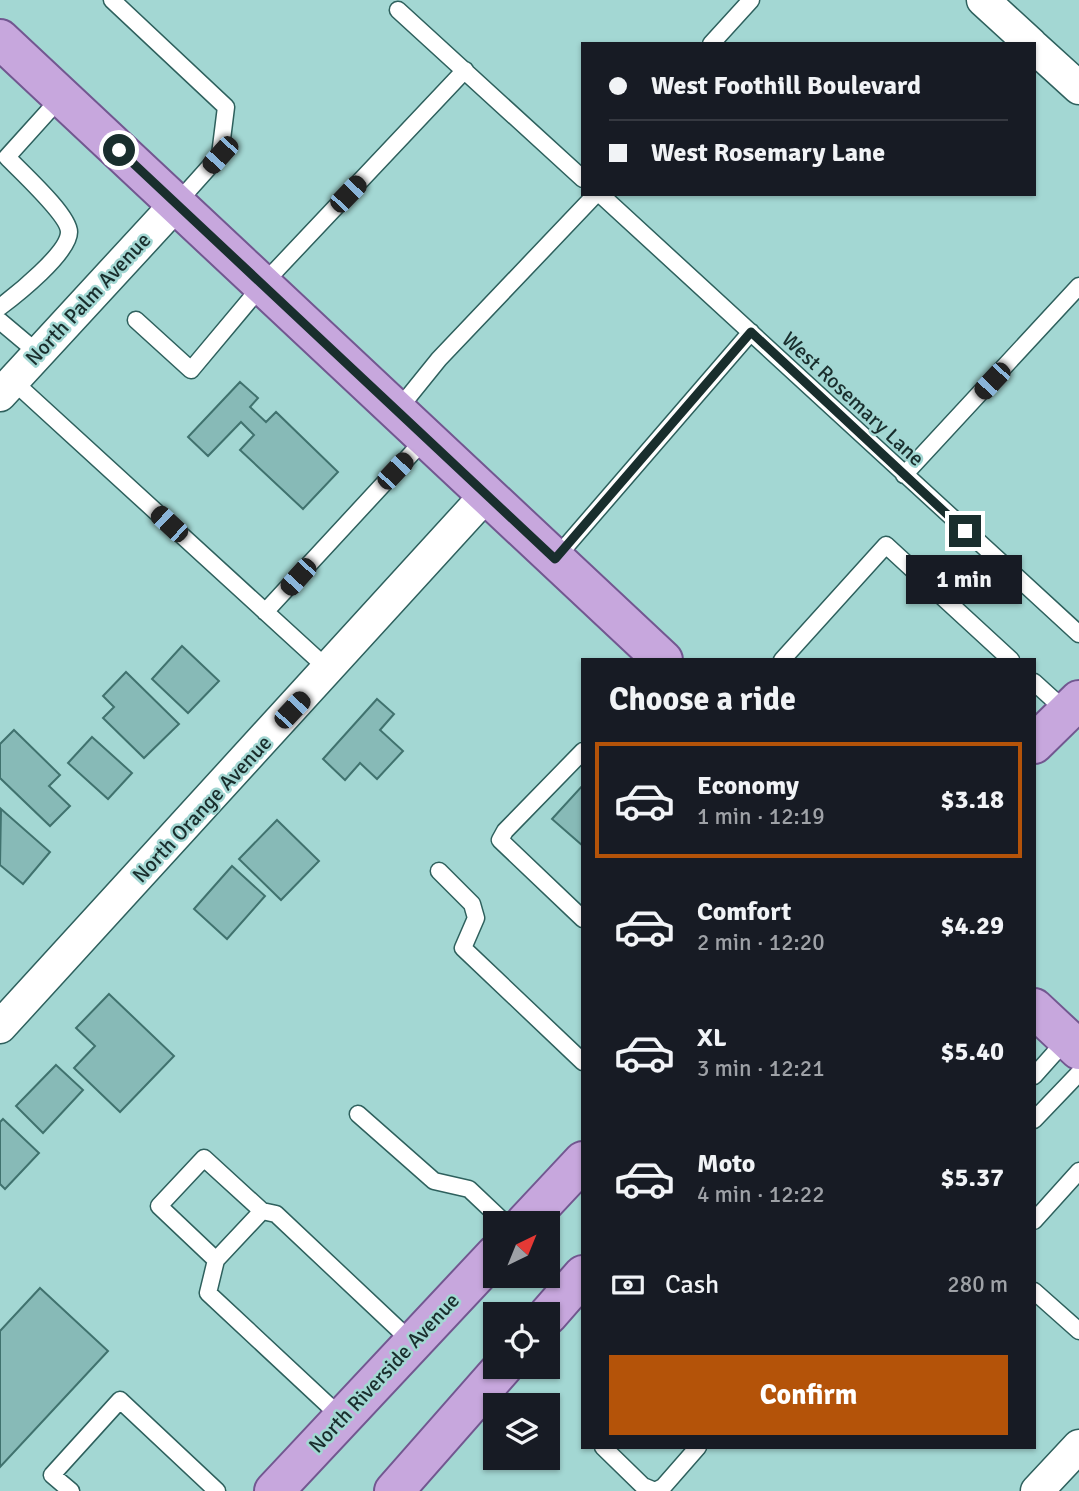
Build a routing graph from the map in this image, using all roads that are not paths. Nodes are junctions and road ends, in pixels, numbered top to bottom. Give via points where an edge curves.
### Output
1 (112, 0) edge
2 (751, 0) edge
3 (983, 0) edge
4 (398, 10) dead end
5 (0, 39) edge
6 (713, 42) edge
7 (1024, 42) edge
8 (1036, 52) edge
9 (465, 70) junction
10 (1079, 88) edge
11 (62, 96) junction
12 (581, 176) edge
13 (596, 196) edge
14 (600, 196) edge
15 (177, 203) junction
16 (263, 284) junction
17 (1079, 286) edge
18 (0, 307) edge
19 (136, 320) dead end
20 (0, 321) edge
21 (751, 332) junction
22 (38, 353) junction
23 (6, 388) edge
24 (397, 411) junction
25 (426, 438) junction
26 (904, 475) junction
27 (486, 495) junction
28 (555, 559) junction
29 (265, 612) junction
30 (1079, 634) edge
31 (661, 658) edge
32 (784, 658) edge
33 (1009, 658) edge
34 (329, 670) junction
35 (1036, 682) edge
36 (1076, 705) edge
37 (1036, 742) edge
38 (581, 753) edge
39 (439, 871) dead end
40 (581, 917) edge
41 (1036, 1010) edge
42 (0, 1027) edge
43 (1075, 1054) edge
44 (581, 1060) edge
45 (1036, 1075) edge
46 (358, 1114) dead end
47 (1036, 1116) edge
48 (581, 1163) edge
49 (1079, 1171) edge
50 (262, 1211) junction
51 (492, 1211) edge
52 (536, 1211) edge
53 (1036, 1219) edge
54 (216, 1259) junction
55 (483, 1268) edge
56 (581, 1277) edge
57 (1036, 1293) edge
58 (559, 1302) edge
59 (1079, 1331) edge
60 (413, 1343) junction
61 (492, 1379) edge
62 (342, 1418) junction
63 (1079, 1446) edge
64 (605, 1449) edge
65 (696, 1449) edge
66 (71, 1491) edge
67 (217, 1491) edge
68 (274, 1491) edge
69 (394, 1491) edge
70 (1037, 1491) edge

1 - 15 lane via 226,107 220,155
2 - 6 lane
3 - 7 street
4 - 9 lane
5 - 11 main road
8 - 10 street
9 - 12 lane
9 - 16 lane
11 - 15 main road
11 - 18 lane via 7,157 64,217 69,231 66,243
13 - 24 lane via 439,359
14 - 21 lane, West Rosemary Lane
15 - 16 main road
15 - 22 street, North Palm Avenue
16 - 19 lane via 191,370
16 - 24 main road
17 - 26 lane
20 - 22 lane
21 - 26 lane, West Rosemary Lane
21 - 28 lane
22 - 23 street, North Palm Avenue
23 - 29 lane
24 - 25 main road
25 - 27 main road
25 - 29 lane
26 - 30 lane, West Rosemary Lane
27 - 28 main road
27 - 34 street, North Orange Avenue
28 - 31 main road
29 - 34 lane
32 - 33 lane via 886,545
34 - 42 street, North Orange Avenue
35 - 36 lane
36 - 37 main road
38 - 40 lane via 500,840
39 - 44 lane via 472,904 475,918 463,948
41 - 43 main road
43 - 45 lane
43 - 47 lane
46 - 51 lane via 434,1181 469,1189
48 - 52 main road
49 - 53 lane
50 - 54 lane
50 - 54 lane via 204,1158 159,1206
50 - 60 lane via 276,1214
54 - 62 lane via 208,1293
55 - 60 main road, North Riverside Avenue
56 - 58 main road
57 - 59 lane
60 - 62 main road, North Riverside Avenue
61 - 69 main road
62 - 68 main road, North Riverside Avenue
63 - 70 street
64 - 65 lane via 643,1486 655,1491
66 - 67 lane via 52,1475 120,1400

